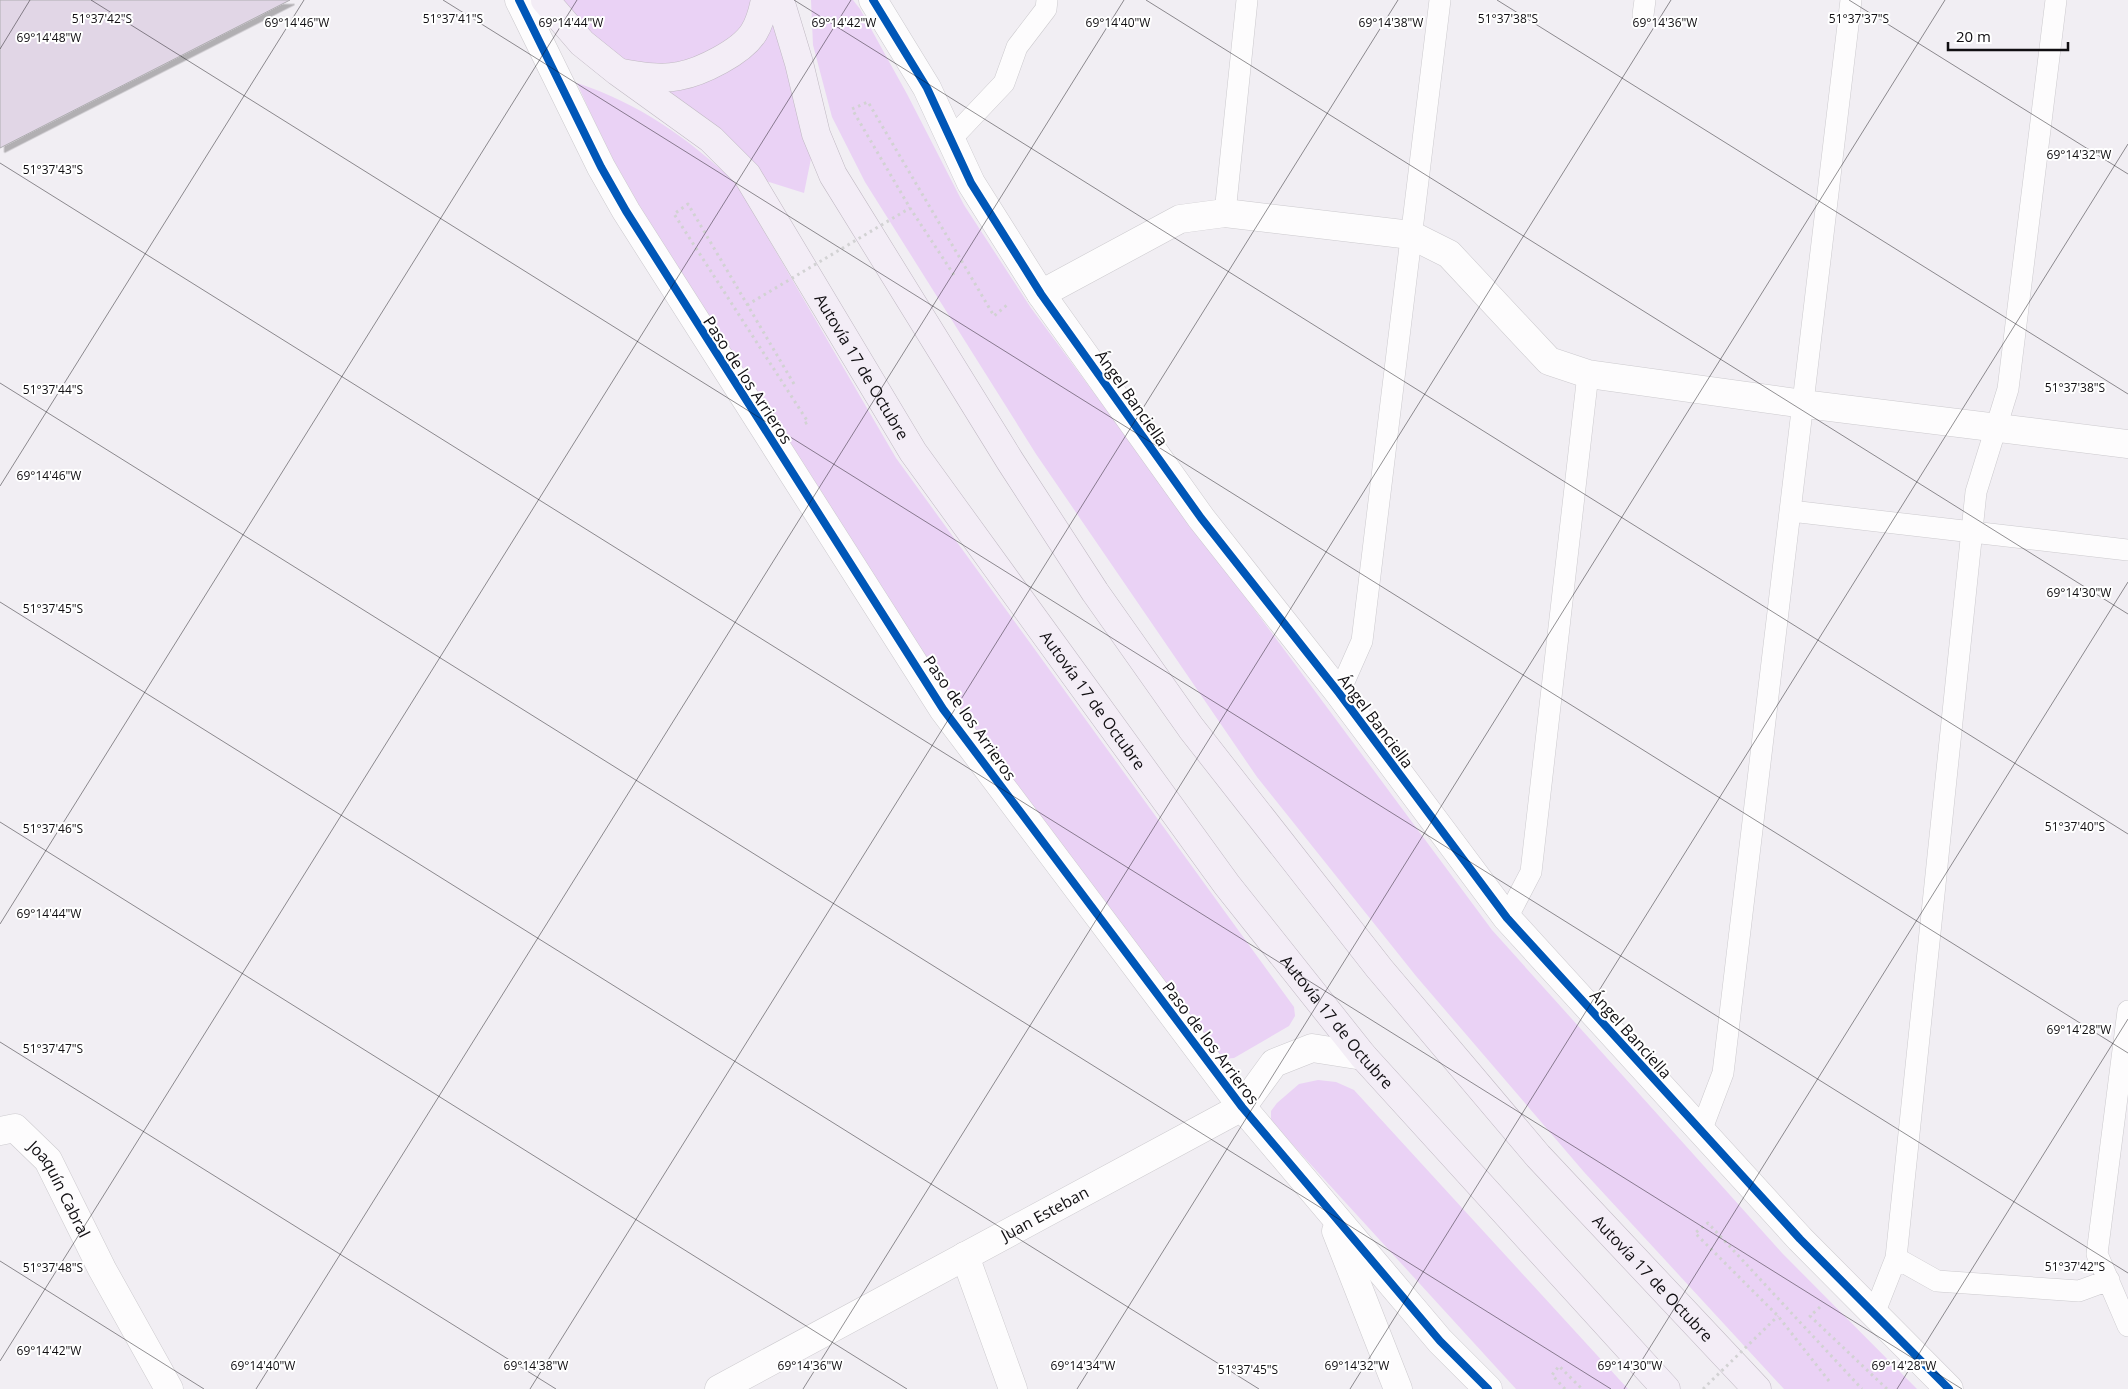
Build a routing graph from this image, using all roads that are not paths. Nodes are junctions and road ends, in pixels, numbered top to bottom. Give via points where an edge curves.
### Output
1 (519, 0) edge
2 (545, 0) edge
3 (766, 0) edge
4 (780, 0) edge
5 (873, 0) edge
6 (1048, 0) edge
7 (1247, 0) edge
8 (1440, 0) edge
9 (1851, 0) edge
10 (2056, 0) edge
11 (618, 72) junction
12 (951, 140) junction
13 (1225, 213) junction
14 (1411, 235) junction
15 (1041, 294) junction
16 (1588, 374) junction
17 (1804, 404) junction
18 (1997, 428) junction
19 (2128, 444) edge
20 (1791, 512) junction
21 (1972, 532) junction
22 (2128, 550) edge
23 (1339, 693) junction
24 (1506, 918) junction
25 (2128, 1011) edge
26 (1363, 1056) junction
27 (1242, 1107) junction
28 (8, 1130) edge
29 (1701, 1131) junction
30 (1328, 1211) junction
31 (965, 1256) junction
32 (1896, 1258) junction
33 (2109, 1280) junction
34 (1874, 1314) junction
35 (2128, 1326) edge
36 (169, 1389) edge
37 (719, 1389) edge
38 (1013, 1389) edge
39 (1398, 1389) edge
40 (1488, 1389) edge
41 (1666, 1389) edge
42 (1757, 1389) edge
43 (1949, 1389) edge

1 - 27 street, Paso de los Arrieros via 626,211 943,709
2 - 11 highway, Autovía 17 de Octubre via 582,44
3 - 11 highway via 753,33 728,56 678,76 652,78
4 - 42 highway, Autovía 17 de Octubre via 816,134 833,175 1095,592 1191,728 1379,968 1538,1156
5 - 12 street, Ángel Banciella via 928,88
6 - 12 lane via 1046,9 1016,47 1004,83
7 - 13 lane
8 - 14 lane
9 - 17 lane
10 - 18 lane via 2008,389
11 - 26 highway, Autovía 17 de Octubre via 710,139 747,175 913,452 1227,885
12 - 15 street, Ángel Banciella via 971,183
13 - 14 street
13 - 15 street via 1180,219
14 - 16 street via 1449,254 1549,361
14 - 23 lane via 1362,641
15 - 23 street, Ángel Banciella via 1201,518
16 - 17 street
16 - 24 lane via 1531,872
17 - 18 street
17 - 20 lane
18 - 19 street
18 - 21 lane via 1976,492
20 - 21 lane
20 - 29 lane via 1723,1073
21 - 22 lane
21 - 32 lane
23 - 24 street, Ángel Banciella
24 - 29 street, Ángel Banciella
25 - 33 lane via 2097,1254
26 - 27 street, Juan Esteban via 1312,1048 1274,1063
26 - 41 highway, Autovía 17 de Octubre
27 - 30 street, Paso de los Arrieros
27 - 31 street, Juan Esteban
28 - 36 street, Joaquín Cabral via 48,1160 102,1269
29 - 34 street, Ángel Banciella
30 - 39 street
30 - 40 street, Paso de los Arrieros via 1440,1341
31 - 37 street, Juan Esteban
31 - 38 street
32 - 33 lane via 1937,1281 2079,1291
32 - 34 lane
33 - 35 lane
34 - 43 street, Ángel Banciella

